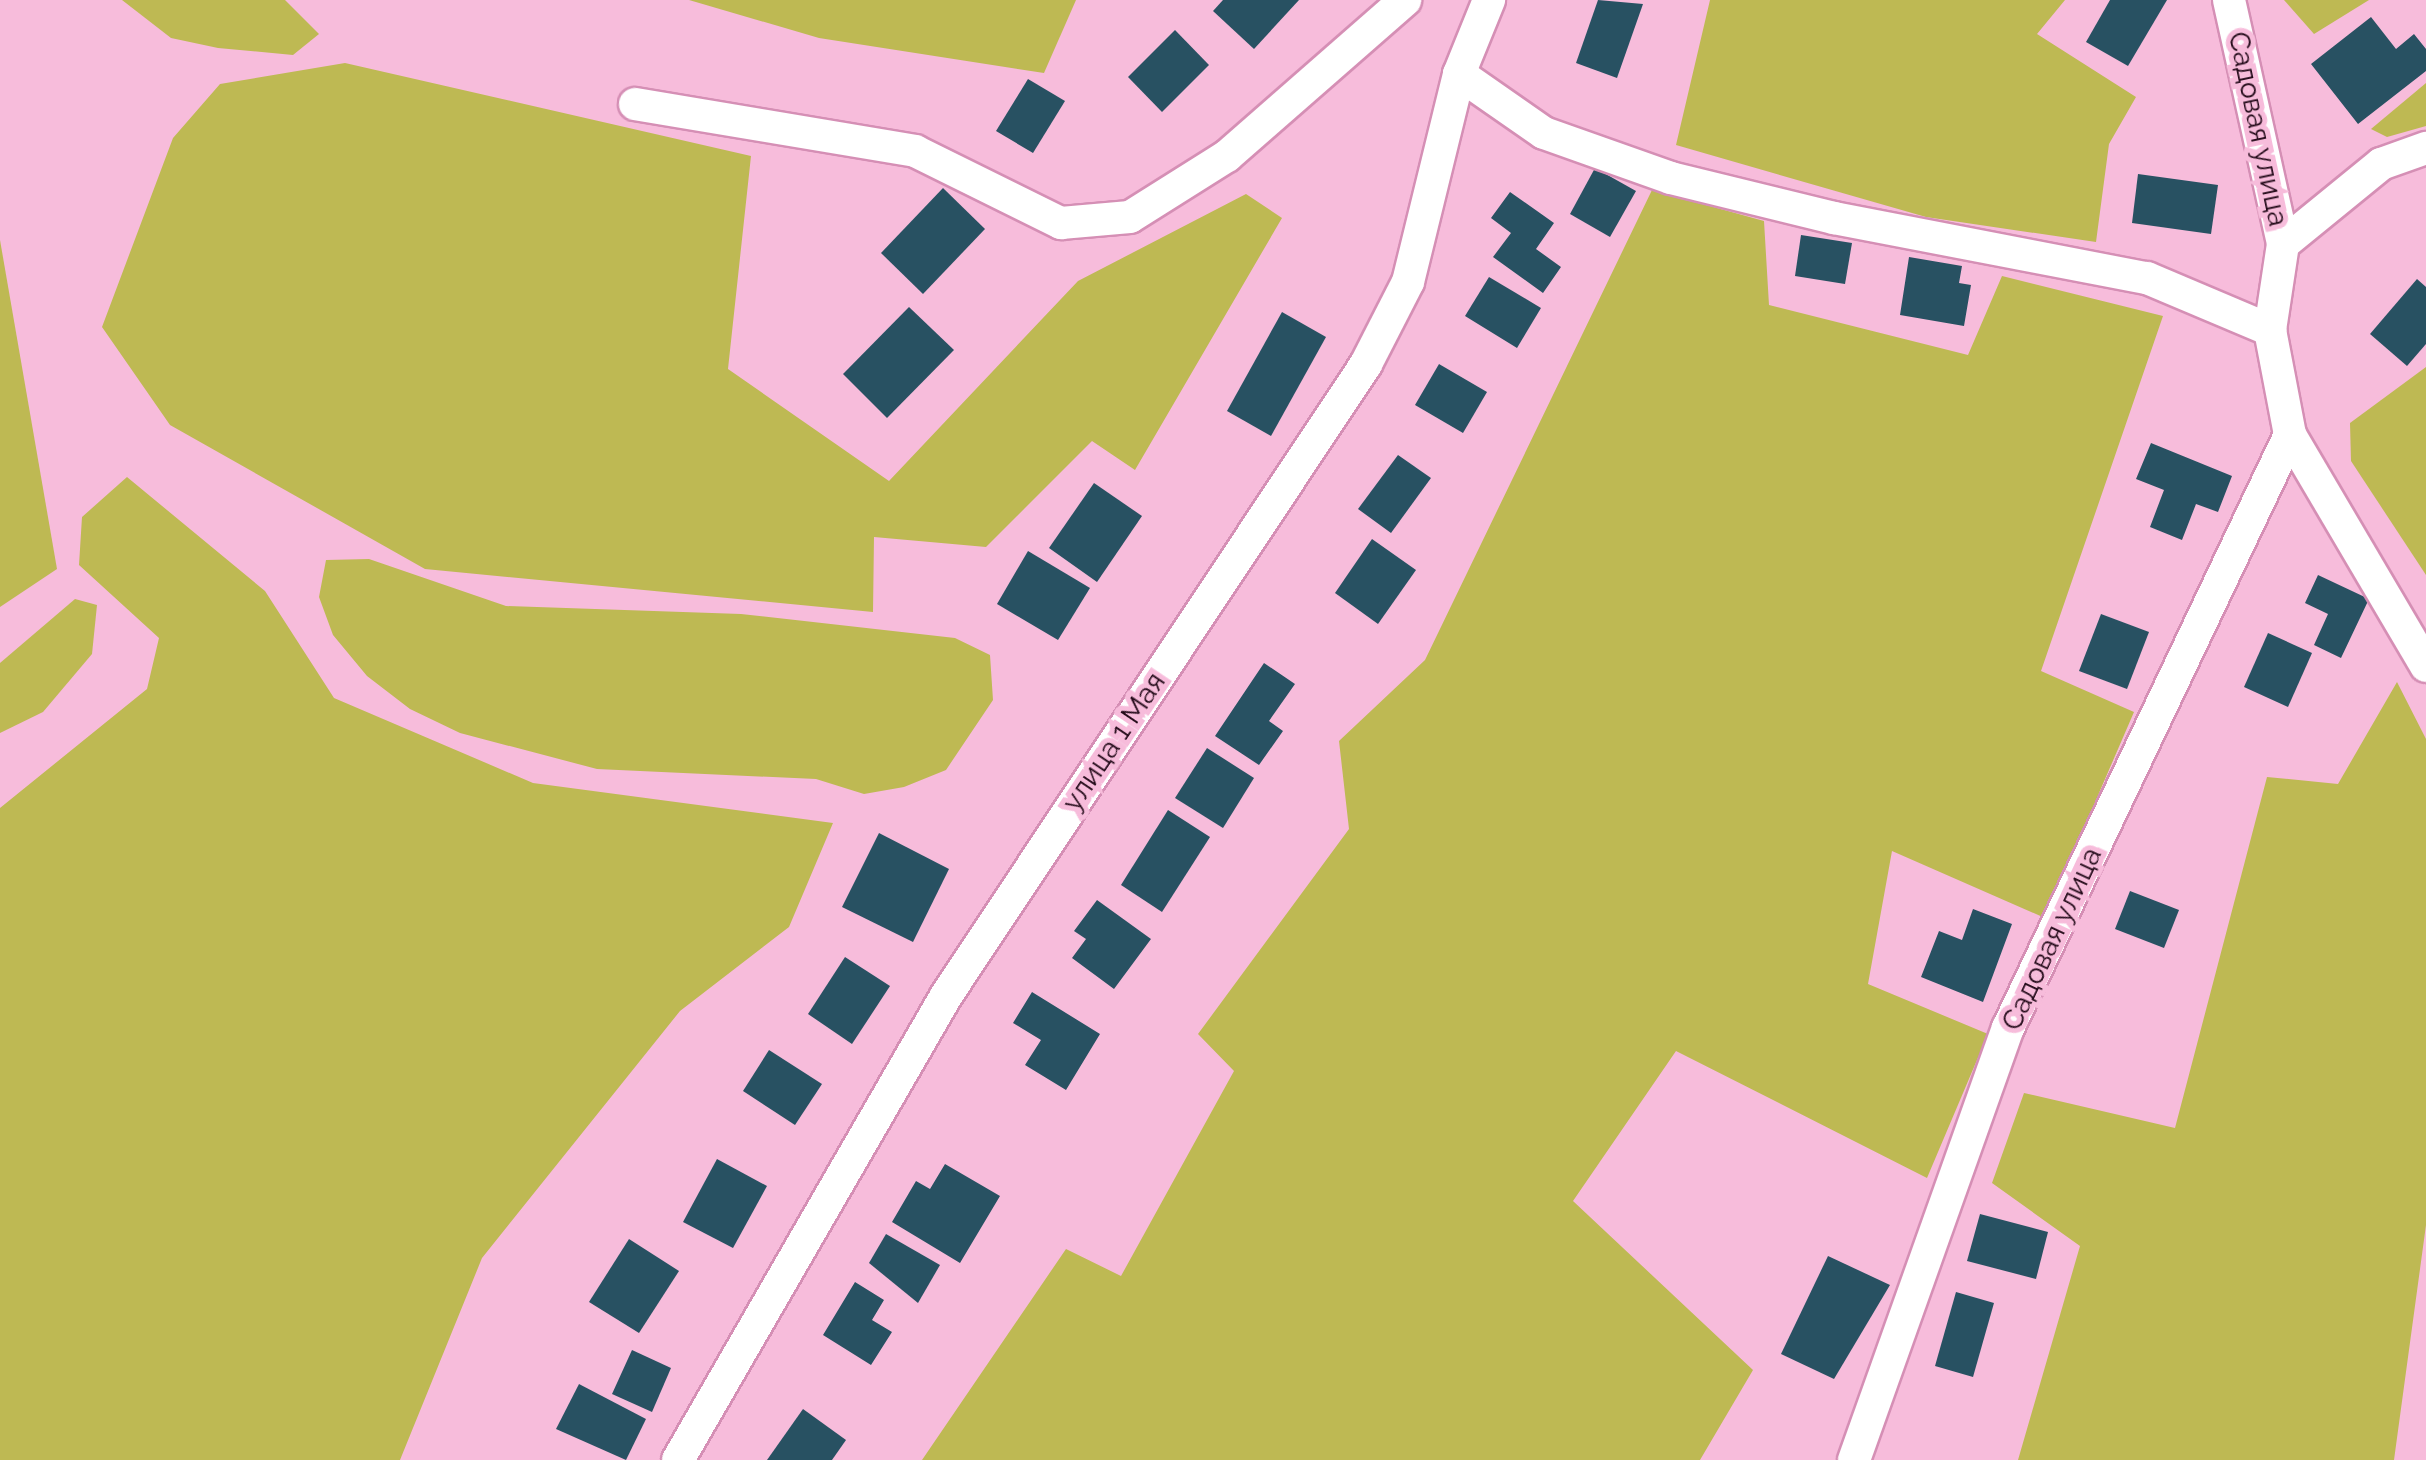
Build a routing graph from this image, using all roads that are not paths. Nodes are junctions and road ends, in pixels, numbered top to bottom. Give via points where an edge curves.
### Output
1 (1404, 0) edge
2 (1489, 0) edge
3 (2229, 0) edge
4 (1459, 74) junction
5 (635, 104) dead end
6 (2426, 148) edge
7 (2284, 244) junction
8 (2270, 330) junction
9 (2290, 435) junction
10 (2426, 666) edge
11 (678, 1460) edge
12 (1854, 1460) edge

1 - 5 street via 1227,156 1130,217 1061,223 914,151
2 - 4 street, улица 1 Мая
3 - 7 street, Садовая улица
4 - 8 street via 1544,133 1671,178 1834,218 2147,278
4 - 11 street, улица 1 Мая via 1408,282 1366,364 946,996
6 - 7 street via 2380,164
7 - 8 street, Садовая улица
8 - 9 street, Садовая улица
9 - 10 street, Садовая улица
9 - 12 street, Садовая улица via 2008,1028

